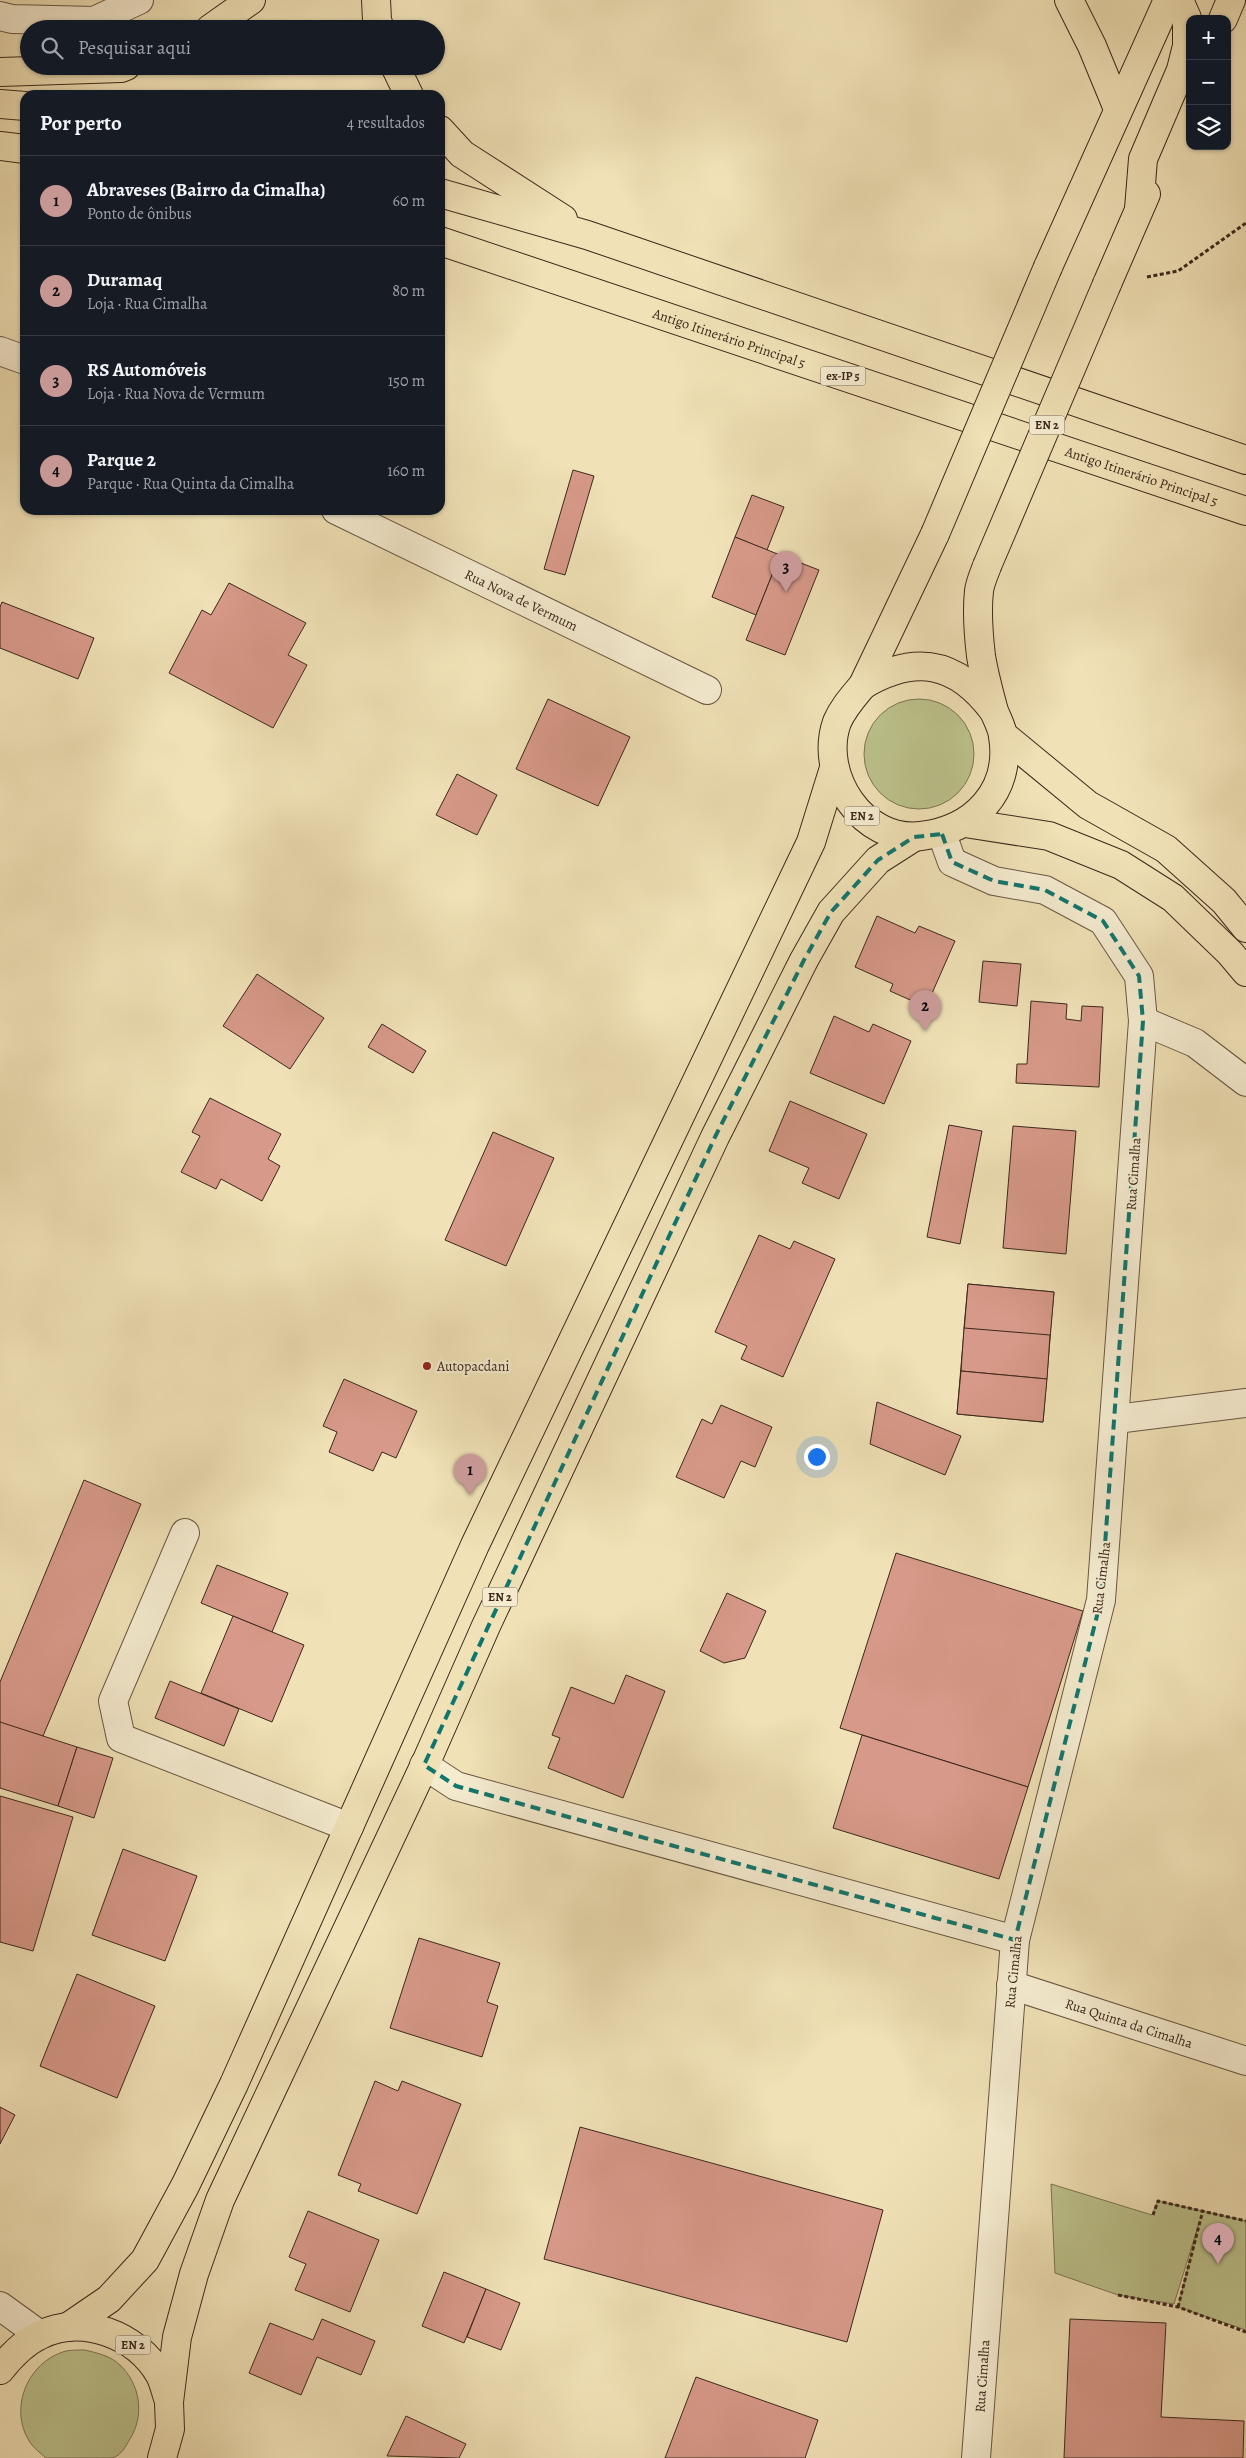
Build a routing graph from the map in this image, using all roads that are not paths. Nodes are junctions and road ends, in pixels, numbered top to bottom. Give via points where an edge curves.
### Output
1 (139, 0) edge
2 (251, 0) edge
3 (376, 0) edge
4 (1069, 0) edge
5 (1168, 0) edge
6 (1179, 0) edge
7 (1231, 0) edge
8 (1225, 15) edge
9 (0, 16) edge
10 (53, 20) edge
11 (96, 20) edge
12 (223, 20) edge
13 (377, 20) edge
14 (20, 71) edge
15 (0, 72) edge
16 (399, 75) edge
17 (407, 90) edge
18 (0, 104) edge
19 (1186, 105) edge
20 (20, 106) edge
21 (1118, 110) junction
22 (445, 135) edge
23 (0, 146) edge
24 (20, 148) edge
25 (445, 194) edge
26 (1139, 209) junction
27 (587, 235) junction
28 (445, 243) edge
29 (0, 350) edge
30 (20, 358) edge
31 (1246, 460) edge
32 (1246, 511) edge
33 (346, 515) edge
34 (863, 685) junction
35 (707, 690) dead end
36 (999, 723) junction
37 (834, 768) junction
38 (953, 829) junction
39 (914, 837) junction
40 (1246, 928) edge
41 (1246, 972) edge
42 (1143, 1021) junction
43 (1246, 1082) edge
44 (1246, 1403) edge
45 (1116, 1418) junction
46 (185, 1533) dead end
47 (424, 1765) junction
48 (349, 1827) junction
49 (1015, 1940) junction
50 (1010, 1985) junction
51 (1246, 2061) edge
52 (0, 2306) edge
53 (68, 2327) junction
54 (40, 2335) junction
55 (0, 2370) edge
56 (169, 2402) junction
57 (162, 2458) edge
58 (976, 2458) edge

1 - 11 street
2 - 12 main road
3 - 13 main road
4 - 21 main road
5 - 21 main road, EN 2
6 - 26 main road via 1187,18 1187,46 1181,70 1143,159
7 - 8 main road
9 - 10 street
14 - 15 main road
16 - 17 main road
18 - 20 main road
19 - 26 main road, EN 2
21 - 34 main road, EN 2, bridge via 936,534
22 - 27 main road via 462,154
23 - 24 main road
25 - 27 main road
26 - 36 main road, EN 2, bridge via 979,591 981,655
27 - 31 main road
28 - 32 main road, Antigo Itinerário Principal 5 / ex-IP 5
29 - 30 street
33 - 35 street, Rua Nova de Vermum
34 - 36 main road, EN 2 via 885,672 910,666 935,667 959,676 979,691
34 - 37 main road, EN 2 via 837,723
36 - 38 main road, EN 2 via 1004,761 998,785 984,807
36 - 40 main road via 1088,805 1166,849 1224,901
37 - 39 main road, EN 2 via 844,795 862,816 886,831
37 - 48 main road, EN 2 via 811,842 475,1545
38 - 39 main road, EN 2
38 - 41 main road via 1049,836 1121,864 1173,898
38 - 42 street, Rua Cimalha via 952,862 994,881 1045,890 1103,921 1139,976
39 - 47 main road, EN 2 via 878,860 831,912 804,960 715,1137
42 - 43 street via 1194,1043
42 - 45 street, Rua Cimalha
44 - 45 street
45 - 49 street, Rua Cimalha via 1101,1600
46 - 48 street via 113,1701 121,1738
47 - 49 street via 456,1786
47 - 56 main road, EN 2 via 220,2200 194,2274 177,2337
48 - 53 main road, EN 2 via 214,2127 145,2260 109,2299
49 - 50 street, Rua Cimalha
50 - 51 street, Rua Quinta da Cimalha
50 - 58 street, Rua Cimalha
52 - 54 street
53 - 54 main road, EN 2
53 - 56 main road, EN 2 via 96,2328 122,2337 144,2354 160,2376
54 - 55 main road, EN 2 via 16,2351
56 - 57 main road, EN 2 via 170,2429

